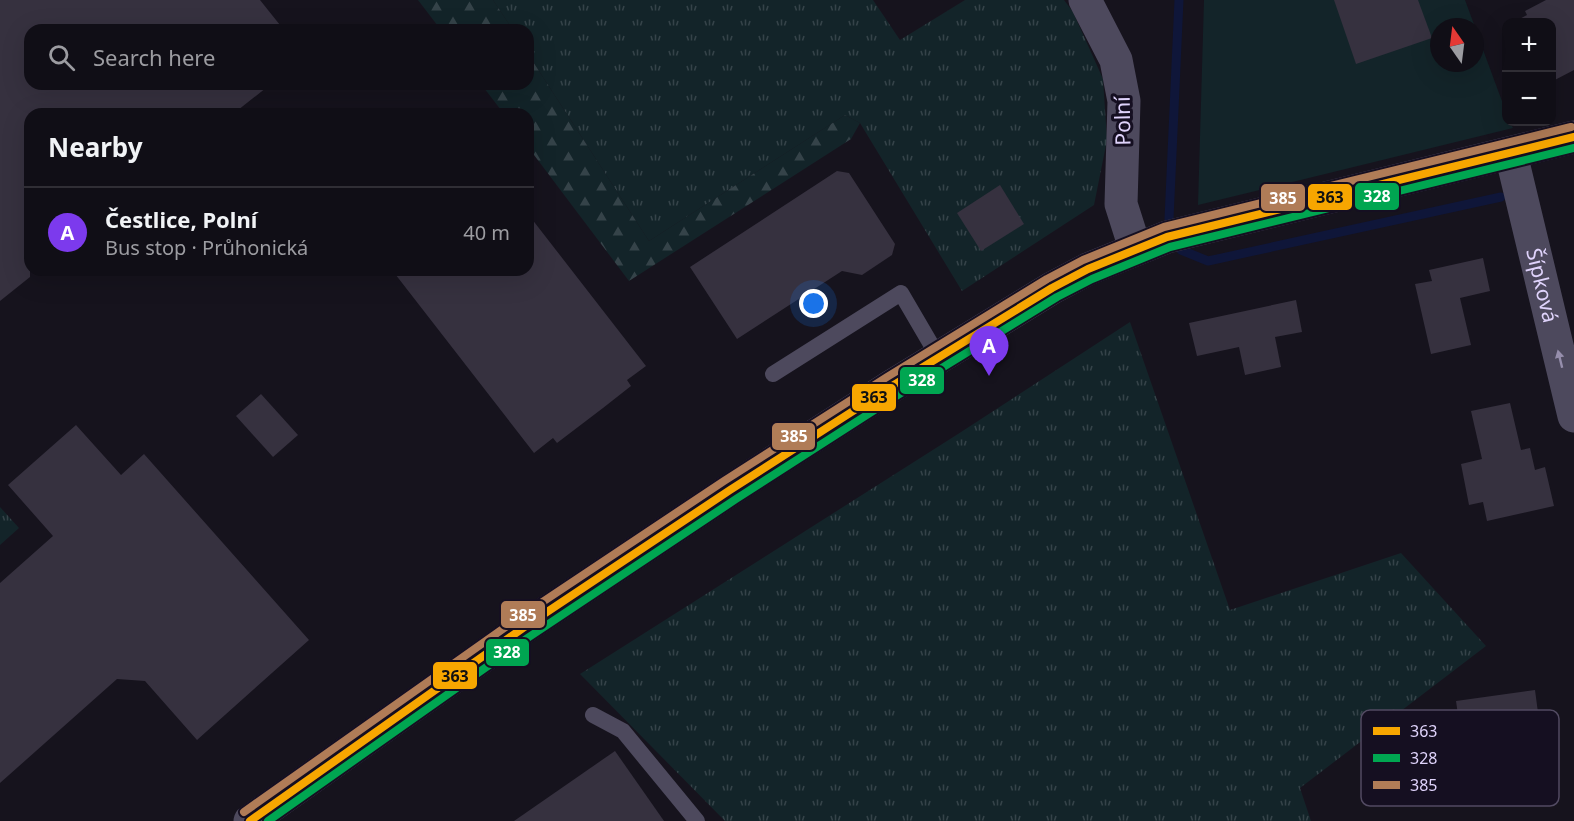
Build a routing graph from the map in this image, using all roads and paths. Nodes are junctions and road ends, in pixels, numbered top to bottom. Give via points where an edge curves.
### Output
1 (1085, 0) edge
2 (1574, 137) edge
3 (1511, 154) junction
4 (1135, 248) junction
5 (939, 358) junction
6 (773, 374) dead end
7 (1574, 416) edge
8 (593, 715) dead end
9 (250, 821) edge
10 (697, 821) edge

1 - 4 street, Polní via 1116,60 1124,101 1121,204
2 - 3 street
3 - 4 street
7 -> 3 street, Šípková
4 - 5 street via 1052,288
5 - 6 lane via 901,293
5 - 9 street via 730,490 523,628
8 - 10 lane via 624,731

